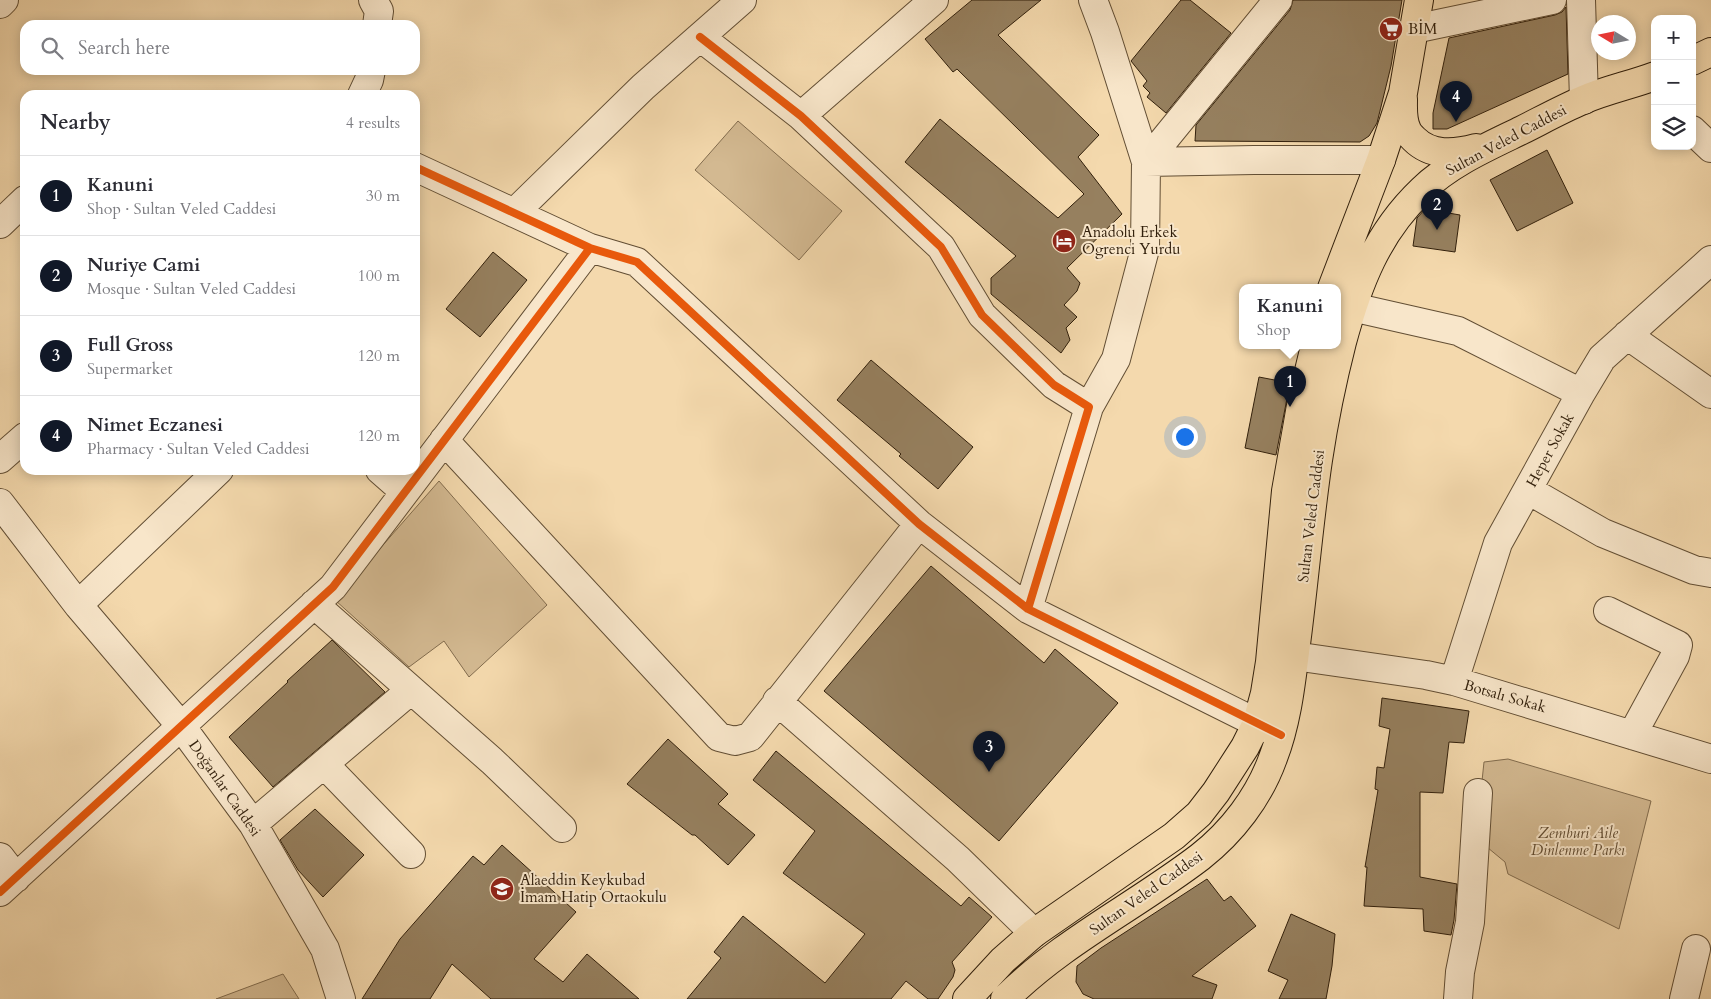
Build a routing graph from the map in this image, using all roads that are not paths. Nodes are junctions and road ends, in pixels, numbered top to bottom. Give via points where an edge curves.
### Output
1 (4, 0) edge
2 (742, 0) edge
3 (934, 0) edge
4 (1093, 0) edge
5 (1278, 0) edge
6 (1419, 0) edge
7 (1552, 0) edge
8 (1581, 0) edge
9 (0, 4) edge
10 (1414, 29) junction
11 (700, 37) junction
12 (1711, 52) edge
13 (1696, 58) edge
14 (370, 75) edge
15 (1651, 83) edge
16 (364, 90) edge
17 (1403, 93) junction
18 (1584, 100) junction
19 (801, 116) junction
20 (1696, 134) edge
21 (1497, 142) junction
22 (1711, 148) edge
23 (1381, 160) junction
24 (1146, 162) junction
25 (420, 169) edge
26 (20, 205) edge
27 (514, 213) junction
28 (0, 224) edge
29 (590, 248) junction
30 (1711, 260) edge
31 (1334, 284) edge
32 (1352, 306) junction
33 (1627, 335) junction
34 (1341, 346) edge
35 (1313, 349) edge
36 (1340, 349) edge
37 (1581, 393) junction
38 (1711, 394) edge
39 (1089, 407) junction
40 (444, 440) junction
41 (20, 442) edge
42 (0, 460) edge
43 (420, 472) edge
44 (214, 475) edge
45 (386, 475) edge
46 (418, 475) edge
47 (1528, 490) junction
48 (405, 492) junction
49 (0, 503) edge
50 (919, 524) junction
51 (1711, 573) edge
52 (314, 604) junction
53 (78, 605) junction
54 (1028, 609) junction
55 (1608, 611) dead end
56 (1294, 656) junction
57 (1454, 681) junction
58 (411, 690) junction
59 (778, 701) junction
60 (1257, 723) junction
61 (181, 726) junction
62 (1632, 734) junction
63 (1281, 735) junction
64 (1711, 759) edge
65 (324, 764) junction
66 (1478, 793) dead end
67 (253, 824) junction
68 (562, 828) dead end
69 (411, 854) dead end
70 (5, 876) edge
71 (1034, 932) junction
72 (1696, 949) dead end
73 (341, 999) edge
74 (967, 999) edge
75 (1005, 999) edge
76 (1458, 999) edge
77 (1684, 999) edge

1 - 9 street
2 - 11 street
3 - 19 street
4 - 24 street
5 - 24 street
6 - 10 main road
7 - 10 street
8 - 18 street
10 - 17 main road
11 - 19 street
11 - 27 street
12 - 13 main road
14 - 16 street
15 - 18 main road, Sultan Veled Caddesi
17 - 21 main road via 1403,118 1407,132 1429,150 1446,153 1464,151
17 - 23 main road
18 - 21 main road, Sultan Veled Caddesi
19 - 39 street via 941,247 982,315 1054,385
20 - 22 street
21 - 32 main road, Sultan Veled Caddesi via 1443,172 1402,210 1376,249
23 - 24 street
23 - 31 main road
24 - 39 street via 1145,249 1116,359
25 - 27 street
26 - 28 street
27 - 29 street
29 - 40 street
29 - 50 street via 637,262
30 - 33 street, Heper Sokak
32 - 34 main road, Sultan Veled Caddesi
32 - 37 street via 1458,331
33 - 37 street, Heper Sokak via 1602,358
33 - 38 street
35 - 60 main road, Sultan Veled Caddesi via 1286,491 1270,662
36 - 56 main road, Sultan Veled Caddesi via 1323,426
37 - 47 street, Heper Sokak
39 - 54 street
40 - 43 street
40 - 59 street via 719,737 735,741 750,737
41 - 42 street
44 - 53 street
45 - 48 street
46 - 48 street
47 - 51 street via 1603,533 1694,570
47 - 57 street, Heper Sokak via 1498,543
48 - 52 street via 332,587
49 - 53 street, Doğanlar Caddesi
50 - 54 street
50 - 59 street
52 - 58 street
52 - 61 street
53 - 61 street, Doğanlar Caddesi
54 - 60 street
55 - 62 street via 1678,645
56 - 57 street, Botsalı Sokak
56 - 63 main road, Sultan Veled Caddesi
57 - 62 street, Botsalı Sokak
58 - 65 street
58 - 68 street
59 - 71 street via 958,859
60 - 63 street
60 - 71 main road, Sultan Veled Caddesi via 1245,747 1199,814 1174,836
61 - 67 street, Doğanlar Caddesi
61 - 70 street
62 - 64 street, Botsalı Sokak
63 - 75 main road, Sultan Veled Caddesi via 1259,788 1224,836 1200,857 1057,954
65 - 67 street
65 - 69 street
66 - 76 street via 1470,922
67 - 73 street, Doğanlar Caddesi via 325,949
71 - 74 main road, Sultan Veled Caddesi via 1002,960
72 - 77 street

